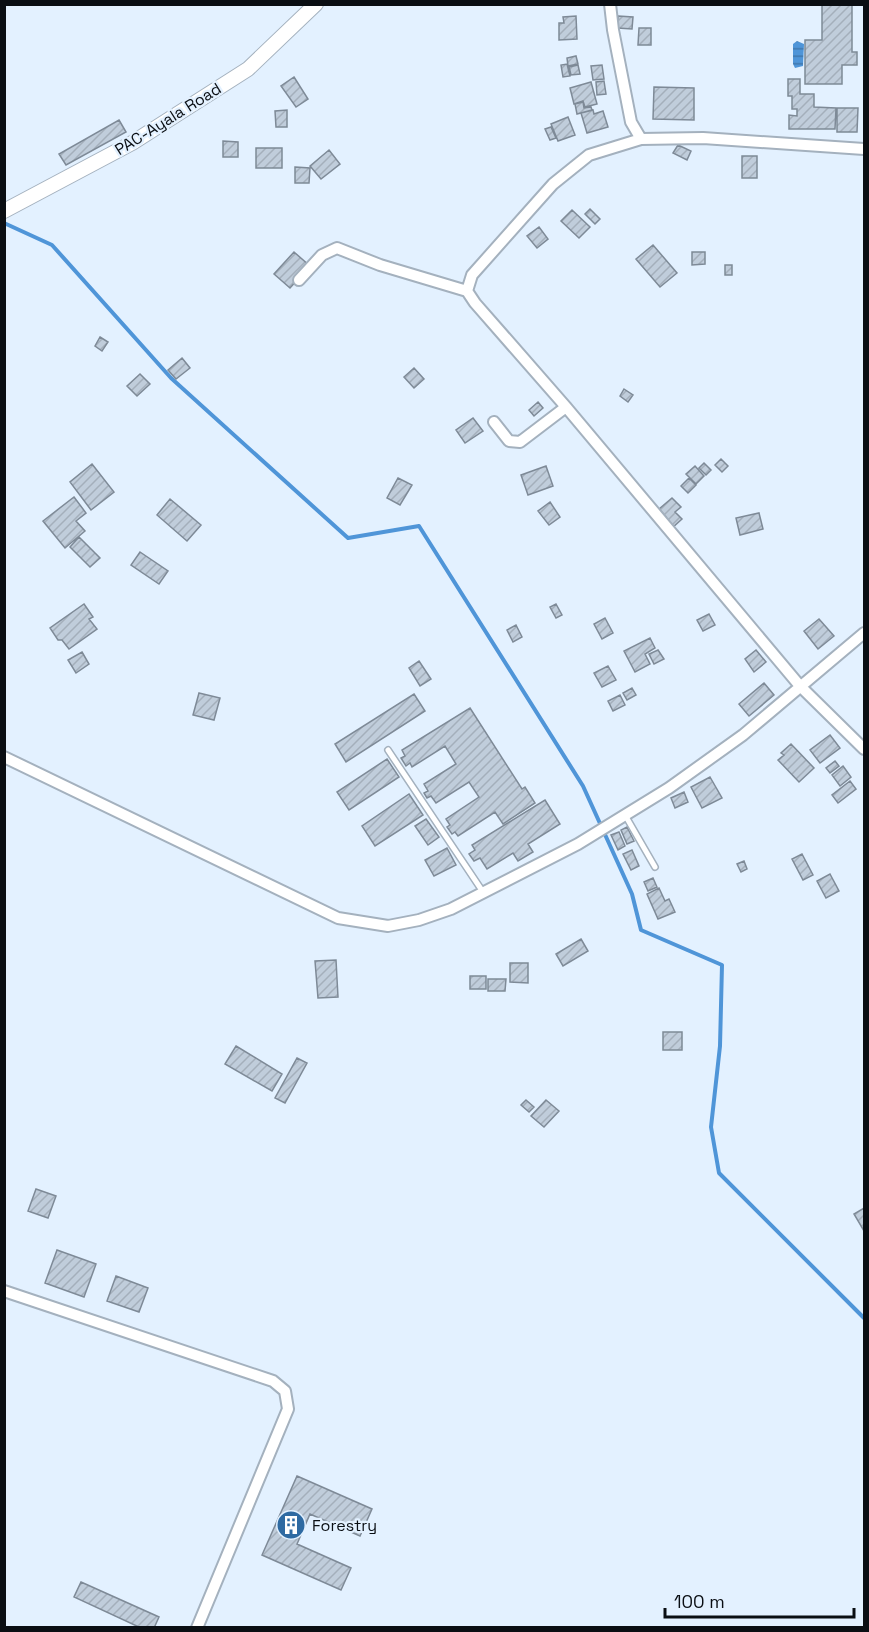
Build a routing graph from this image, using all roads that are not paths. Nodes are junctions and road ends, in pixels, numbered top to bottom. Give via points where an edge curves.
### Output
1 (316, 4) edge
2 (610, 4) edge
3 (641, 139) junction
4 (864, 149) edge
5 (9, 205) edge
6 (299, 280) dead end
7 (467, 291) junction
8 (566, 407) junction
9 (495, 422) dead end
10 (864, 633) edge
11 (800, 686) junction
12 (864, 749) edge
13 (388, 750) dead end
14 (4, 758) edge
15 (625, 815) junction
16 (655, 867) dead end
17 (483, 892) junction
18 (4, 1291) edge
19 (197, 1628) edge

1 - 5 street, PAC-Ayala Road via 248,69 132,143
2 - 3 street via 631,122
3 - 4 street via 703,138
3 - 7 street via 589,155 554,184 472,275
6 - 7 street via 322,255 337,248
7 - 8 street
8 - 9 street via 520,442 509,441
8 - 11 street
10 - 11 street
11 - 12 street
11 - 15 street via 743,735
13 - 17 lane
14 - 17 street via 338,918 388,926 451,909
15 - 16 lane
15 - 17 street via 578,844
18 - 19 street via 273,1381 285,1391 288,1410

